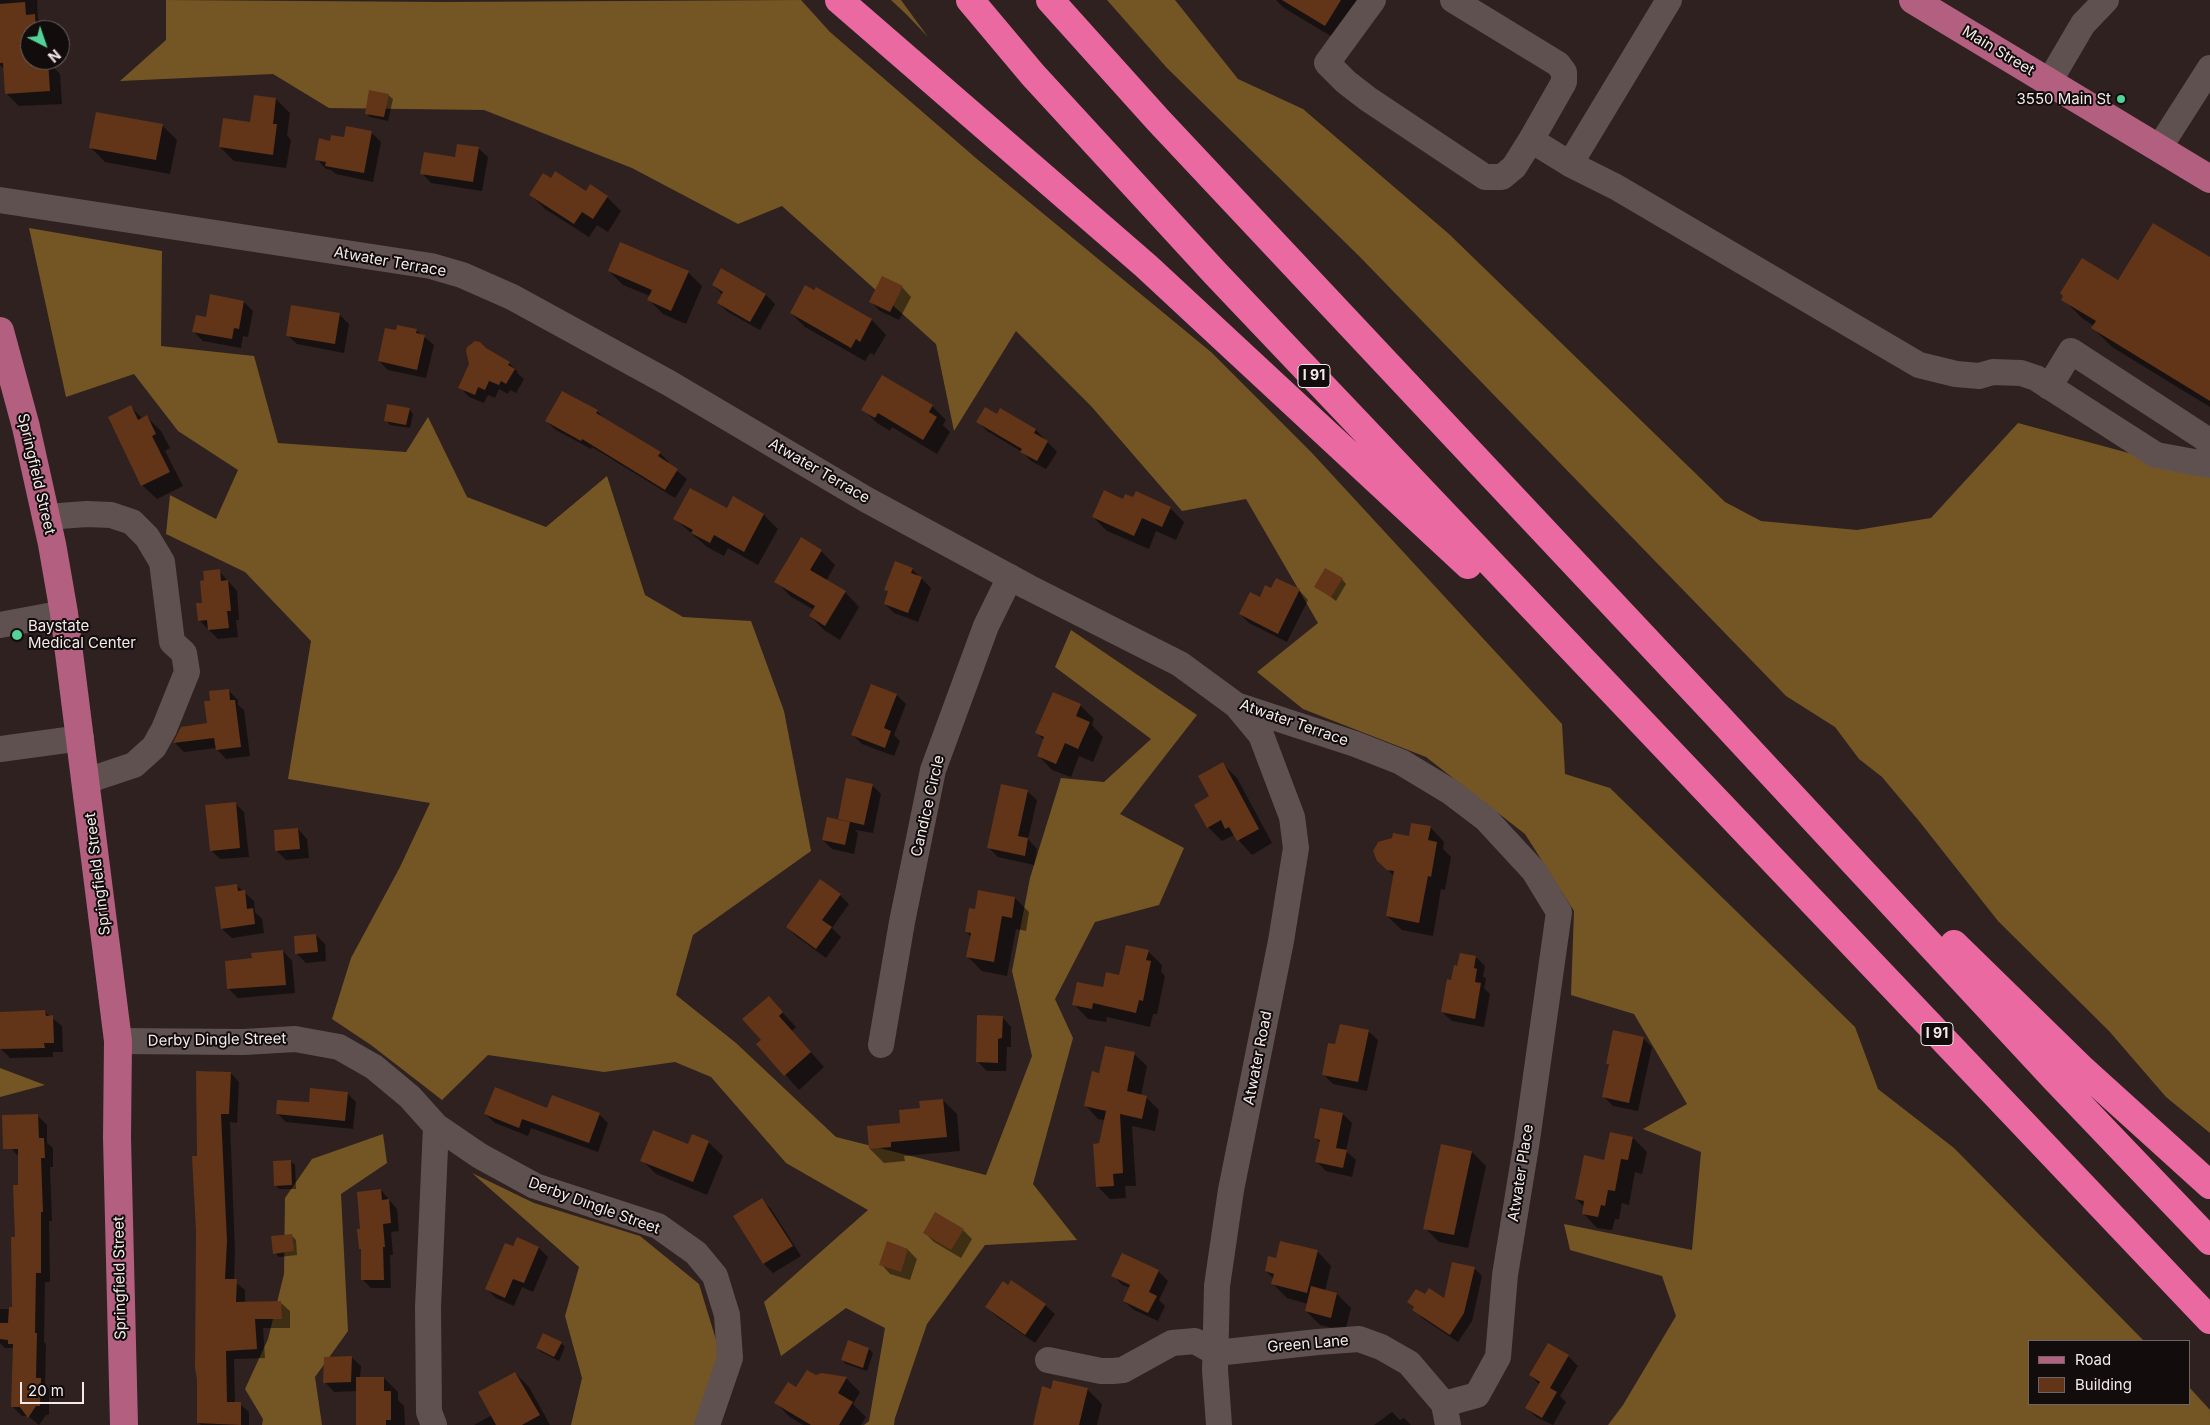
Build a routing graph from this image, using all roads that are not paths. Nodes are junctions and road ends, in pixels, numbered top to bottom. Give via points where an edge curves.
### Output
1 (839, 0) edge
2 (970, 0) edge
3 (1050, 0) edge
4 (1372, 0) edge
5 (1453, 0) edge
6 (1669, 0) edge
7 (1913, 0) edge
8 (2106, 0) edge
9 (2210, 68) edge
10 (2049, 82) junction
11 (1531, 140) junction
12 (2159, 148) junction
13 (1570, 164) junction
14 (2210, 179) edge
15 (0, 200) edge
16 (0, 331) edge
17 (2049, 387) junction
18 (2210, 444) edge
19 (2210, 465) edge
20 (46, 517) junction
21 (1010, 577) junction
22 (64, 613) junction
23 (0, 625) edge
24 (1236, 705) junction
25 (1714, 712) junction
26 (81, 738) junction
27 (1664, 747) junction
28 (0, 749) edge
29 (86, 781) junction
30 (1559, 912) joint
31 (118, 1041) junction
32 (881, 1045) dead end
33 (436, 1126) junction
34 (2210, 1185) edge
35 (2210, 1241) edge
36 (2210, 1320) edge
37 (1216, 1353) junction
38 (1048, 1360) dead end
39 (1446, 1415) edge
40 (124, 1425) edge
41 (434, 1425) edge
42 (707, 1425) edge
43 (1219, 1425) edge

1 - 27 highway via 1160,278
2 - 27 highway, I 91 via 1033,75 1215,273
3 - 25 highway via 1158,120
4 - 11 street via 1327,63 1346,82 1485,177 1502,177 1514,167
5 - 11 street via 1558,64 1564,72 1564,82
6 - 13 street
7 - 10 main road, Main Street
8 - 10 street via 2083,24
9 - 12 street
10 - 12 main road, Main Street
11 - 13 street
12 - 14 main road, Main Street
13 - 17 street via 1616,187 1919,365 1979,376 1993,372 2021,373
15 - 21 street, Atwater Terrace via 431,266 462,275 512,297 669,383 867,500
16 - 20 main road, Springfield Street
17 - 18 street via 2071,351
17 - 19 street via 2139,446 2156,454
20 - 22 main road, Springfield Street
20 - 29 street via 87,514 132,522 147,537 162,562 172,642 184,652 187,672 154,747 134,765
21 - 24 street, Atwater Terrace via 1180,664
21 - 32 street, Candice Circle via 986,626 933,770
22 - 23 street
22 - 26 main road, Springfield Street
24 - 30 street, Atwater Terrace via 1400,762 1449,791 1486,819 1534,871
24 - 37 street, Atwater Road via 1261,735 1292,817 1296,848 1281,941 1231,1190 1217,1286
25 - 34 highway via 2083,1070
25 - 35 highway
26 - 28 street
26 - 29 main road, Springfield Street
27 - 36 highway, I 91
29 - 31 main road, Springfield Street
30 - 39 street, Atwater Place via 1505,1275 1498,1358 1477,1395
31 - 33 street, Derby Dingle Street via 295,1039 339,1047 374,1067 410,1097
31 - 40 main road, Springfield Street via 117,1138
33 - 41 street via 428,1307 429,1412
33 - 42 street, Derby Dingle Street via 480,1156 536,1186 658,1226 696,1253 715,1276 727,1315 730,1358
37 - 38 street via 1195,1341 1172,1343 1123,1370 1113,1371
37 - 39 street, Green Lane via 1359,1339 1409,1363
37 - 43 street, Atwater Road

